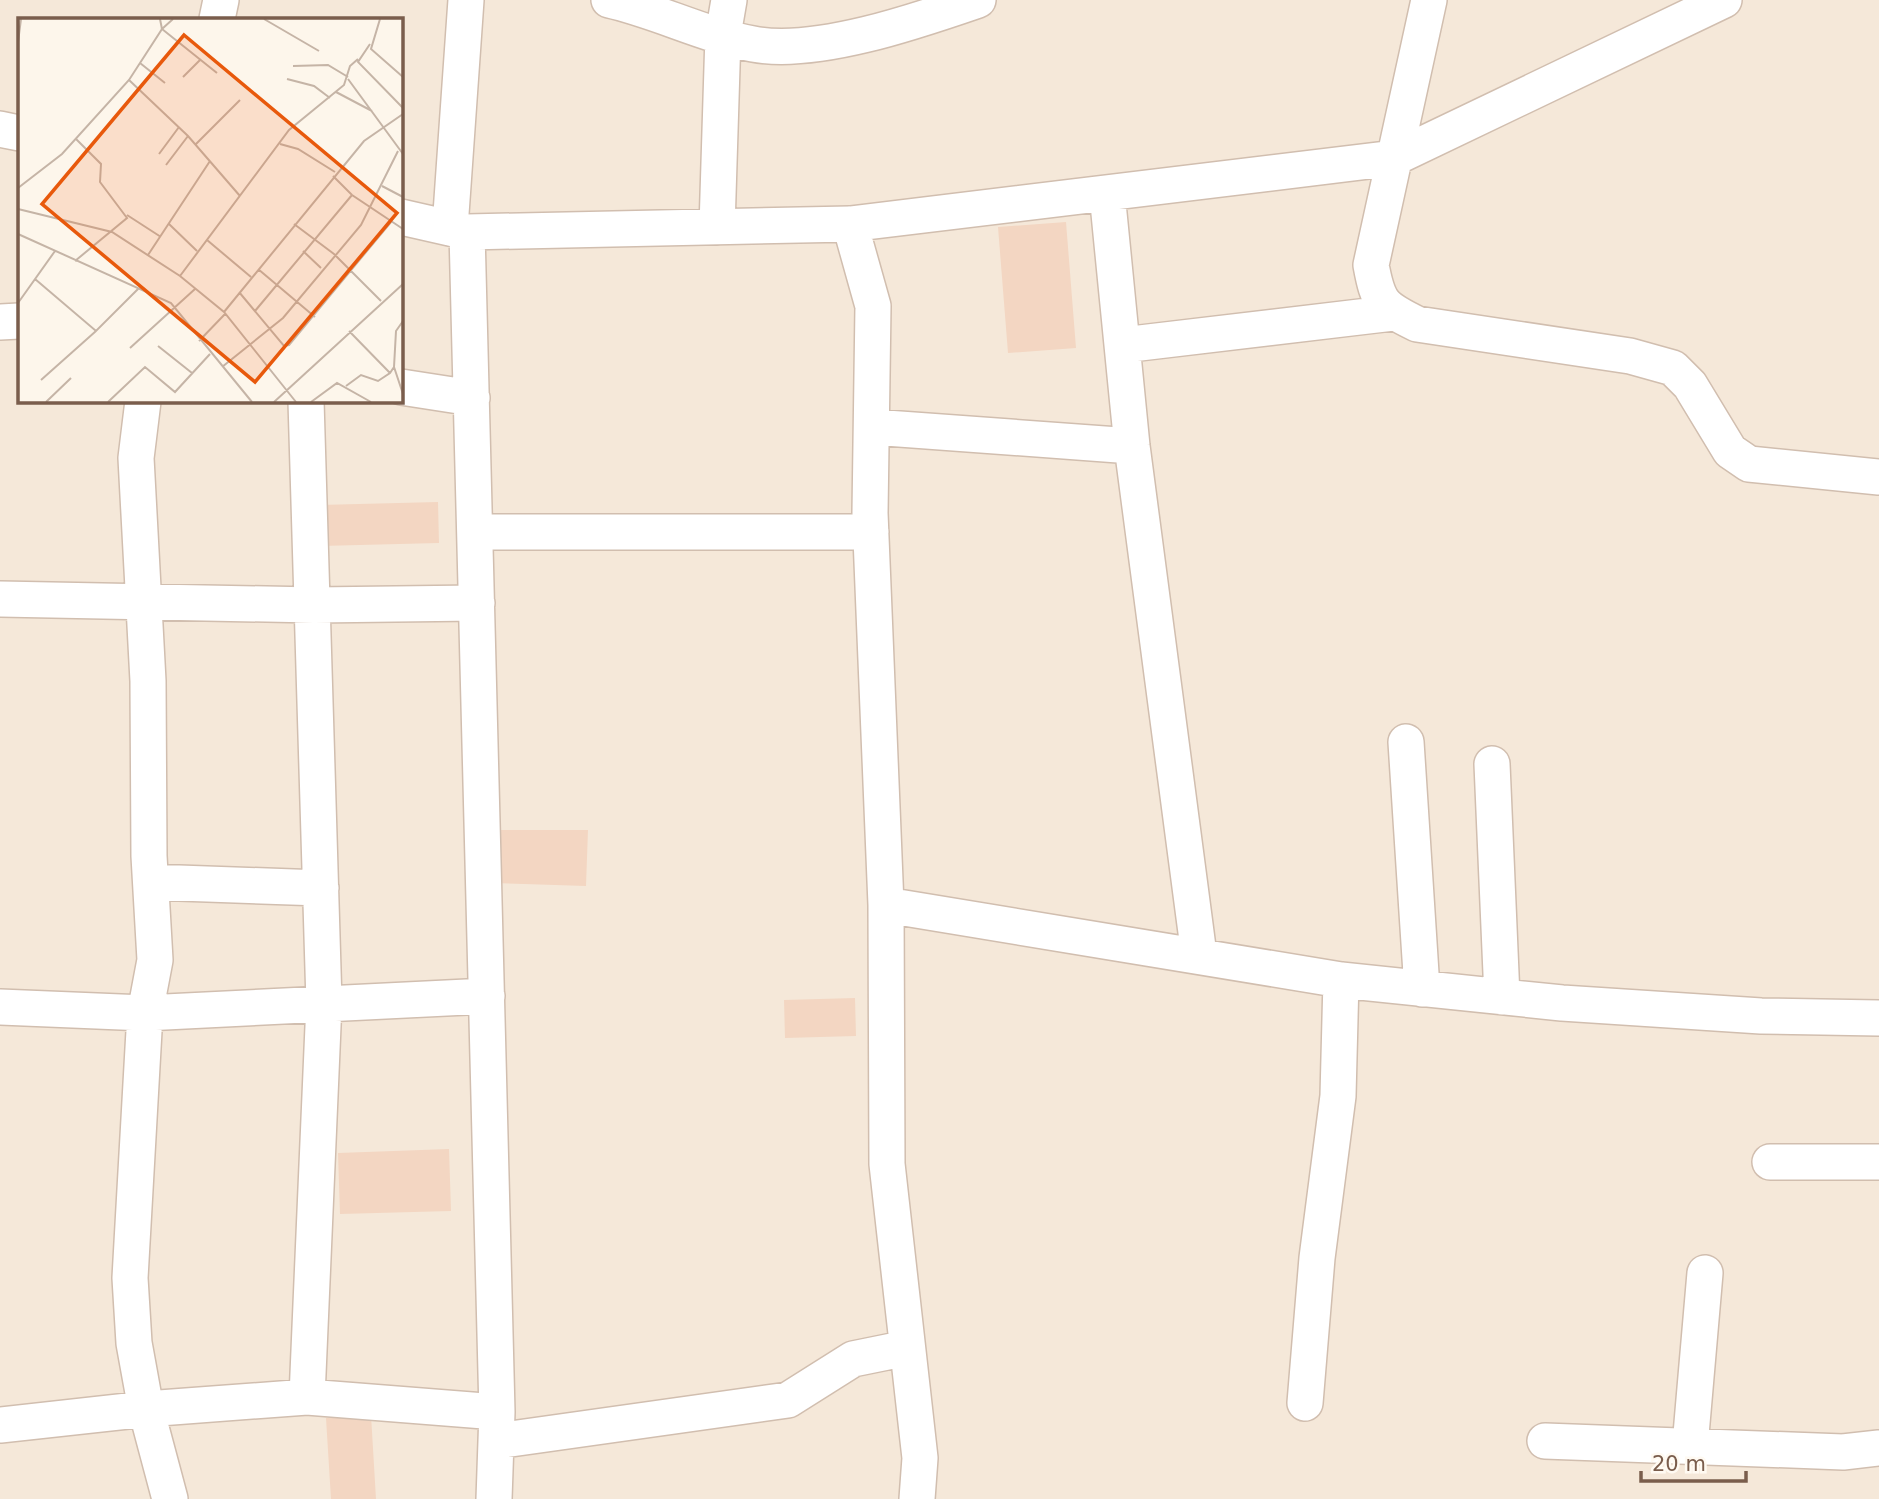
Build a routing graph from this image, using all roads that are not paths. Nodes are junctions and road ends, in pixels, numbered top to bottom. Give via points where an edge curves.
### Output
1 (221, 0) edge
2 (466, 0) edge
3 (609, 0) edge
4 (729, 0) edge
5 (978, 0) edge
6 (1429, 0) edge
7 (1724, 0) edge
8 (217, 18) edge
9 (723, 35) junction
10 (0, 129) edge
11 (18, 133) edge
12 (1394, 158) junction
13 (1107, 193) junction
14 (402, 217) edge
15 (850, 224) junction
16 (717, 227) junction
17 (458, 230) junction
18 (1394, 313) junction
19 (18, 321) edge
20 (0, 322) edge
21 (1123, 345) junction
22 (402, 387) edge
23 (472, 398) junction
24 (143, 402) edge
25 (306, 402) edge
26 (872, 427) junction
27 (1132, 446) junction
28 (1879, 477) edge
29 (476, 532) junction
30 (871, 532) junction
31 (0, 599) edge
32 (142, 601) junction
33 (477, 603) junction
34 (314, 605) junction
35 (1406, 742) dead end
36 (1492, 764) dead end
37 (151, 882) junction
38 (321, 888) junction
39 (886, 905) junction
40 (1199, 955) junction
41 (1341, 980) junction
42 (1422, 989) junction
43 (487, 996) junction
44 (1502, 997) junction
45 (324, 1003) junction
46 (0, 1007) edge
47 (145, 1013) junction
48 (1879, 1018) edge
49 (1770, 1162) dead end
50 (1879, 1162) edge
51 (1705, 1273) dead end
52 (908, 1348) junction
53 (307, 1396) junction
54 (1305, 1404) dead end
55 (146, 1409) junction
56 (0, 1425) edge
57 (496, 1427) junction
58 (1545, 1441) dead end
59 (1690, 1446) junction
60 (1879, 1448) edge
61 (170, 1499) edge
62 (494, 1499) edge
63 (917, 1499) edge

1 - 8 street
2 - 17 street
3 - 9 street
4 - 9 street
5 - 9 street via 867,35 783,46
6 - 12 street
7 - 12 street
9 - 16 street
10 - 11 street
12 - 13 street
12 - 18 street via 1371,265 1377,296
13 - 15 street
13 - 21 street
14 - 17 street
15 - 16 street
15 - 26 street via 873,306
16 - 17 street
17 - 23 street
18 - 21 street
18 - 28 street via 1418,324 1630,356 1673,368 1690,385 1730,451 1749,464
19 - 20 street
21 - 27 street
22 - 23 street
23 - 29 street
24 - 32 street via 136,458
25 - 34 street
26 - 27 street
26 - 30 street
27 - 40 street
29 - 30 street
29 - 33 street
30 - 39 street
31 - 32 street
32 - 34 street
32 - 37 street
33 - 34 street
33 - 43 street
34 - 38 street
35 - 42 street
36 - 44 street
37 - 38 street
37 - 47 street via 155,960
38 - 45 street
39 - 40 street
39 - 52 street via 887,1164
40 - 41 street
41 - 42 street
41 - 54 street via 1338,1097 1317,1258
42 - 44 street
43 - 45 street
43 - 57 street
44 - 48 street via 1748,1015
45 - 47 street
45 - 53 street
46 - 47 street
47 - 55 street via 130,1278 134,1343
49 - 50 street
51 - 59 street
52 - 57 street via 852,1359 788,1400
52 - 63 street via 920,1458
53 - 55 street
53 - 57 street
55 - 56 street
55 - 61 street
57 - 62 street
58 - 59 street
59 - 60 street

